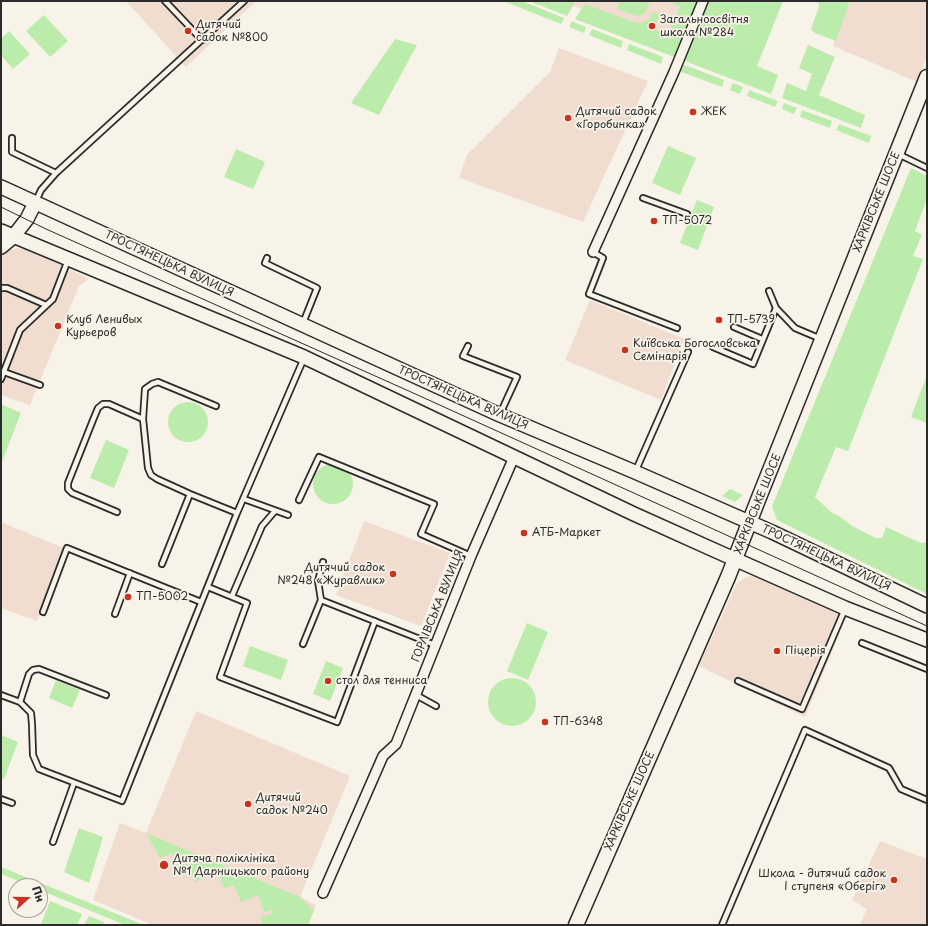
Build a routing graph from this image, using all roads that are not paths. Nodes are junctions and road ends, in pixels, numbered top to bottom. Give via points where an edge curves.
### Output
1 (164, 1) edge
2 (244, 1) edge
3 (703, 1) edge
4 (202, 40) junction
5 (927, 77) edge
6 (12, 138) dead end
7 (896, 154) junction
8 (927, 168) edge
9 (56, 172) junction
10 (1, 187) edge
11 (643, 198) dead end
12 (36, 203) junction
13 (687, 214) dead end
14 (1, 231) edge
15 (14, 237) junction
16 (1, 247) edge
17 (593, 252) joint
18 (266, 258) dead end
19 (68, 260) junction
20 (1, 288) edge
21 (769, 291) dead end
22 (46, 305) junction
23 (776, 308) junction
24 (302, 325) junction
25 (734, 327) dead end
26 (677, 328) dead end
27 (762, 339) junction
28 (823, 340) junction
29 (468, 346) dead end
30 (712, 348) dead end
31 (688, 352) dead end
32 (304, 357) junction
33 (4, 372) junction
34 (1, 379) edge
35 (40, 385) dead end
36 (216, 406) dead end
37 (500, 415) junction
38 (143, 419) junction
39 (514, 456) junction
40 (635, 472) junction
41 (190, 494) junction
42 (244, 499) junction
43 (299, 500) dead end
44 (275, 511) junction
45 (117, 512) dead end
46 (237, 513) junction
47 (288, 515) dead end
48 (749, 522) junction
49 (471, 556) junction
50 (735, 559) junction
51 (323, 562) dead end
52 (162, 564) dead end
53 (130, 573) junction
54 (208, 587) junction
55 (232, 596) junction
56 (321, 600) junction
57 (201, 602) junction
58 (927, 606) edge
59 (845, 608) junction
60 (43, 612) dead end
61 (115, 614) dead end
62 (375, 621) junction
63 (927, 640) edge
64 (862, 642) dead end
65 (303, 644) dead end
66 (435, 645) junction
67 (927, 669) edge
68 (738, 681) dead end
69 (1, 695) edge
70 (106, 695) dead end
71 (416, 695) junction
72 (20, 702) junction
73 (436, 706) dead end
74 (74, 783) junction
75 (1, 799) edge
76 (927, 800) edge
77 (12, 803) dead end
78 (53, 842) dead end
79 (324, 893) dead end
80 (576, 925) edge
81 (722, 925) edge

1 - 4 lane
2 - 4 lane
3 - 17 street
4 - 9 lane
5 - 7 main road, ХАРКІВСЬКЕ ШОСЕ
6 - 9 lane via 12,152
7 - 8 lane
7 - 28 main road, ХАРКІВСЬКЕ ШОСЕ
9 - 12 lane via 41,190
10 - 12 main road, ТРОСТЯНЕЦЬКА ВУЛИЦЯ
11 - 13 lane
12 - 15 main road
12 - 24 main road, ТРОСТЯНЕЦЬКА ВУЛИЦЯ
14 - 15 main road
15 - 16 main road
15 - 19 main road
17 - 26 lane via 603,258 588,294
18 - 24 lane via 265,264 318,288
19 - 22 lane via 53,299
19 - 32 main road
20 - 22 lane via 7,288
21 - 23 lane
22 - 33 lane via 20,330
23 - 27 lane
23 - 28 lane via 795,328
24 - 37 main road, ТРОСТЯНЕЦЬКА ВУЛИЦЯ
25 - 27 lane
27 - 30 lane via 753,364
28 - 48 main road, ХАРКІВСЬКЕ ШОСЕ
29 - 37 lane via 463,356 517,377
31 - 40 lane
32 - 39 main road
32 - 42 lane
33 - 34 lane
33 - 35 lane
36 - 38 lane via 158,382 145,389
37 - 40 main road, ТРОСТЯНЕЦЬКА ВУЛИЦЯ
38 - 41 lane via 151,475
38 - 45 lane via 109,404 103,404 98,408 68,483 68,489 72,493
39 - 49 street, ГОРЛІВСЬКА ВУЛИЦЯ
39 - 50 main road
40 - 48 main road, ТРОСТЯНЕЦЬКА ВУЛИЦЯ
41 - 46 lane
41 - 52 lane
42 - 44 lane
42 - 46 lane
43 - 49 lane via 319,457 434,504 421,534
44 - 47 lane
44 - 55 lane via 262,526
46 - 54 lane
48 - 50 main road, ХАРКІВСЬКЕ ШОСЕ
48 - 58 main road, ТРОСТЯНЕЦЬКА ВУЛИЦЯ
49 - 66 street, ГОРЛІВСЬКА ВУЛИЦЯ
50 - 59 main road
50 - 80 main road, ХАРКІВСЬКЕ ШОСЕ via 707,629
51 - 56 lane via 318,581
53 - 57 lane
53 - 60 lane via 67,548
53 - 61 lane
54 - 55 lane
54 - 57 lane
55 - 62 lane via 247,603 220,677 337,722
56 - 62 lane
56 - 65 lane
57 - 74 lane via 122,801
59 - 63 main road
59 - 68 lane via 802,709
62 - 66 lane
64 - 67 lane
66 - 71 street, ГОРЛІВСЬКА ВУЛИЦЯ
69 - 72 lane
70 - 72 lane via 39,669 29,674
71 - 73 lane
71 - 79 street, ГОРЛІВСЬКА ВУЛИЦЯ via 396,744 383,756
72 - 74 lane via 31,713 33,755 39,769
74 - 78 lane
75 - 77 lane
76 - 81 lane via 901,789 889,768 805,730

